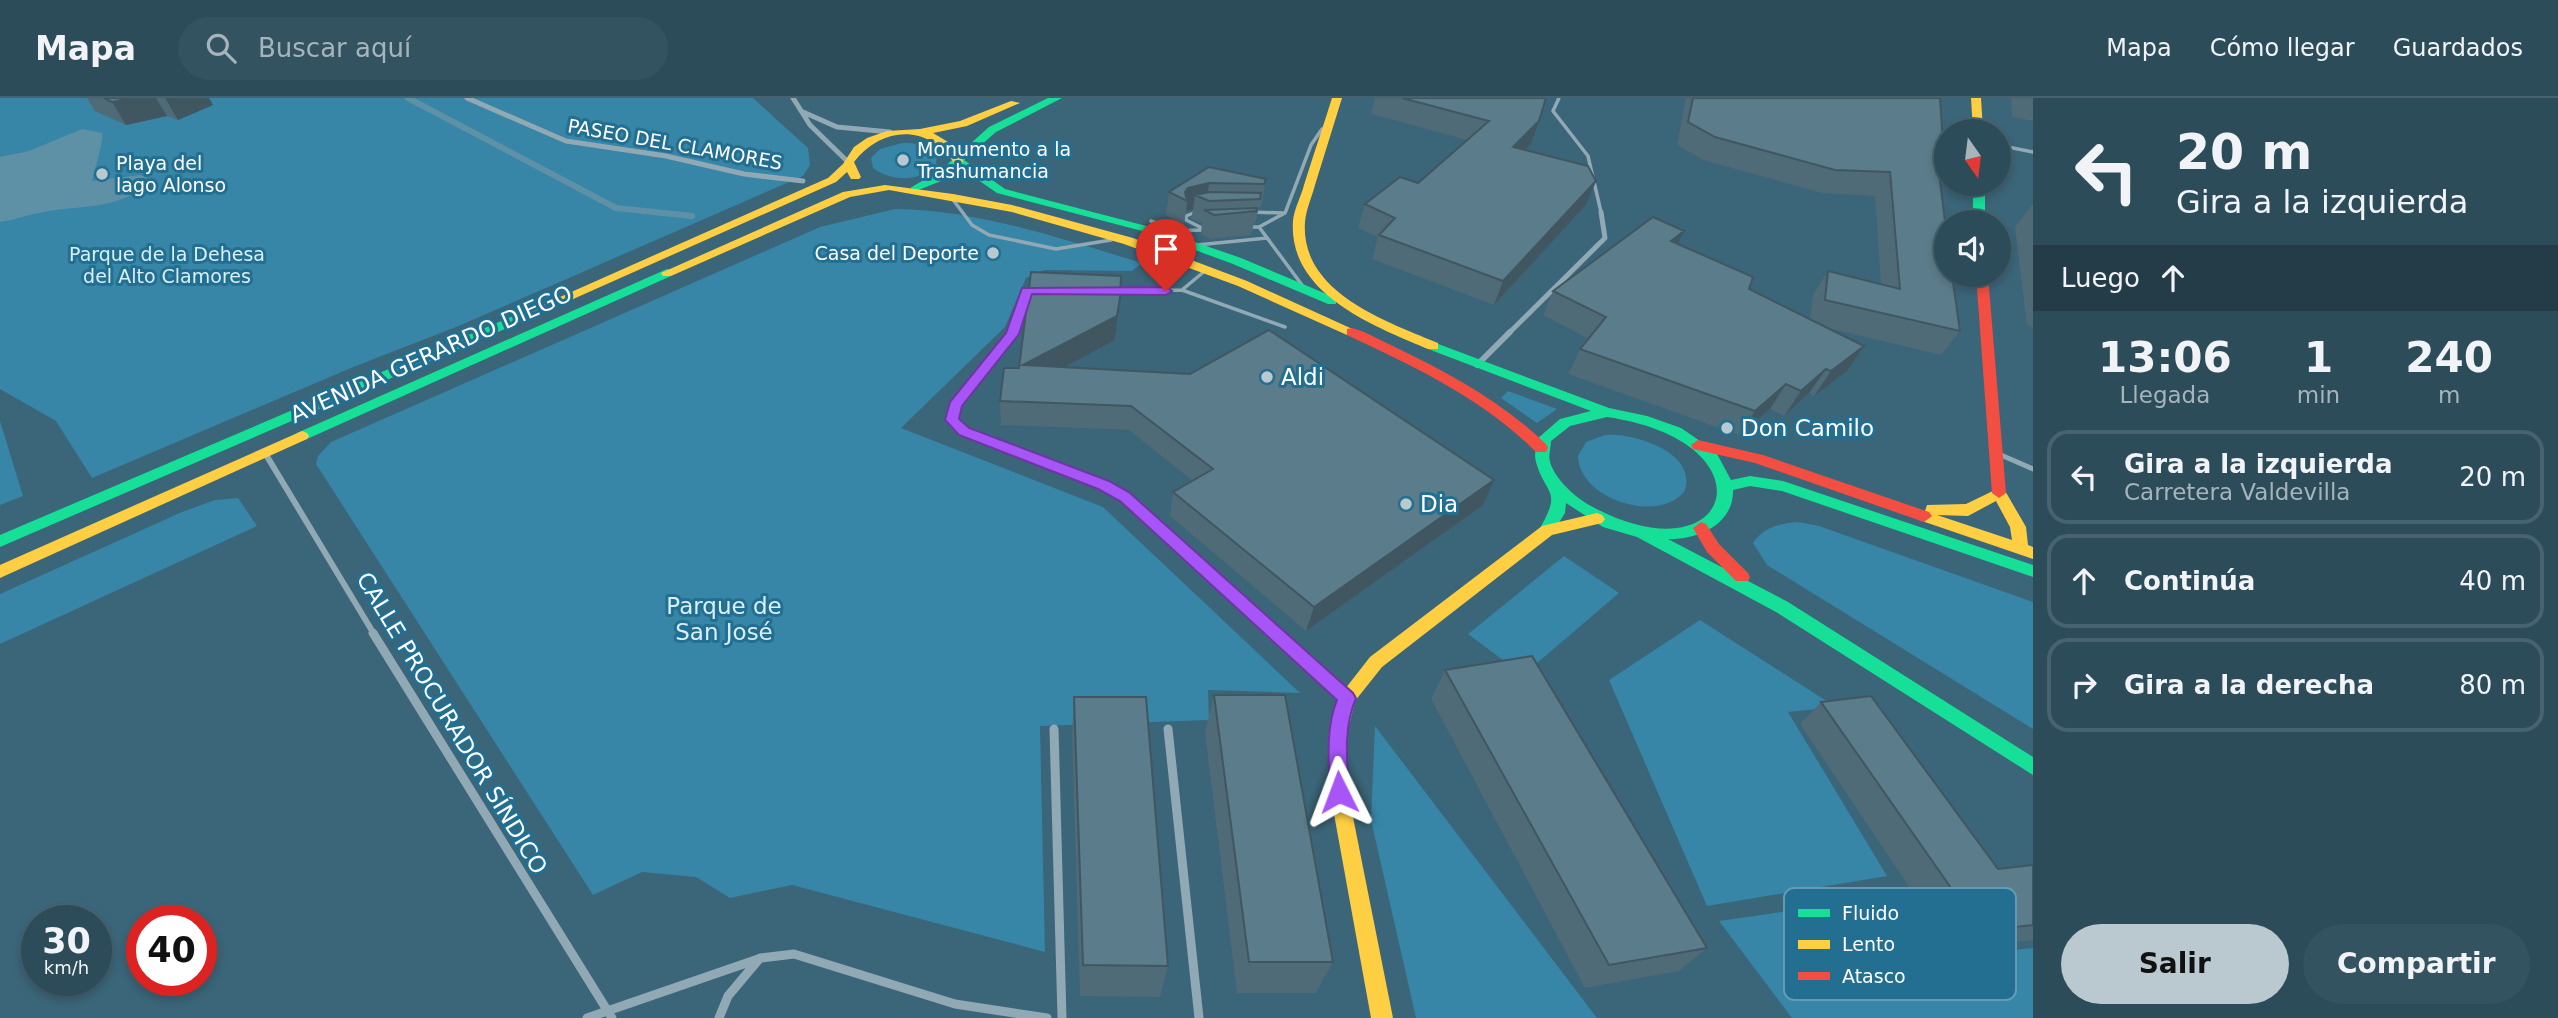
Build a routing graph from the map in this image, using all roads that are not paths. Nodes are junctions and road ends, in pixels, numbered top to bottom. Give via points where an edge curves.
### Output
1 (467, 98) edge
2 (793, 98) edge
3 (1026, 98) edge
4 (1057, 98) edge
5 (1559, 98) edge
6 (1976, 98) edge
7 (1337, 103) edge
8 (803, 112) junction
9 (1977, 119) edge
10 (909, 132) junction
11 (2011, 148) edge
12 (2033, 152) edge
13 (958, 161) junction
14 (848, 164) junction
15 (803, 181) dead end
16 (890, 189) junction
17 (951, 197) junction
18 (1206, 211) edge
19 (1241, 211) edge
20 (1601, 212) joint
21 (1286, 214) junction
22 (1259, 227) junction
23 (1240, 228) edge
24 (1219, 229) edge
25 (1207, 230) junction
26 (1117, 238) junction
27 (1267, 238) junction
28 (1188, 239) junction
29 (1208, 268) junction
30 (1983, 287) edge
31 (1303, 288) junction
32 (1045, 290) edge
33 (1182, 290) junction
34 (1112, 292) edge
35 (1385, 326) junction
36 (1285, 327) dead end
37 (1476, 365) junction
38 (1607, 412) junction
39 (1696, 444) junction
40 (1541, 448) junction
41 (265, 453) junction
42 (1996, 453) junction
43 (1758, 459) junction
44 (2033, 469) edge
45 (1746, 481) junction
46 (1726, 486) junction
47 (1559, 492) junction
48 (1999, 493) junction
49 (1597, 519) junction
50 (2015, 521) junction
51 (1701, 528) junction
52 (1547, 530) junction
53 (1643, 533) junction
54 (2033, 536) edge
55 (0, 541) edge
56 (2027, 551) edge
57 (2033, 571) edge
58 (0, 572) edge
59 (1783, 607) junction
60 (1347, 698) junction
61 (1054, 729) dead end
62 (1168, 729) dead end
63 (2033, 766) edge
64 (761, 958) junction
65 (609, 1015) edge
66 (587, 1018) edge
67 (719, 1018) edge
68 (1047, 1018) edge
69 (1062, 1018) edge
70 (1199, 1018) edge
71 (1382, 1018) edge

1 - 15 street, PASEO DEL CLAMORES via 566,141
2 - 8 street
3 - 10 main road, AVENIDA GERARDO DIEGO via 962,124
4 - 13 main road via 995,128
5 - 20 lane via 1553,111 1588,156
6 - 9 main road
7 - 21 lane via 1311,145
7 - 35 main road via 1300,214 1301,252 1325,287
8 - 10 street via 837,127
8 - 14 street
10 - 13 main road via 947,142
10 - 14 main road, AVENIDA GERARDO DIEGO via 867,141 855,149
11 - 12 lane
13 - 16 main road via 950,174 937,182
13 - 28 main road via 1001,191 1151,225
14 - 16 main road via 859,180
14 - 55 main road, AVENIDA GERARDO DIEGO via 825,183 754,216
16 - 17 main road
16 - 41 main road, AVENIDA GERARDO DIEGO via 847,194 792,217
17 - 26 main road
17 - 26 lane via 972,225 989,235 1056,249
18 - 25 lane via 1185,220
19 - 21 lane
20 - 37 street via 1605,238
21 - 22 lane
22 - 23 lane
22 - 27 lane
24 - 25 lane
25 - 28 lane
26 - 29 main road
27 - 28 lane
27 - 31 lane
28 - 31 main road
29 - 33 lane
29 - 40 main road via 1307,310 1434,373 1500,413
30 - 42 main road
31 - 35 main road
32 - 60 lane via 1023,293 1013,334 955,405 952,420 964,432 1125,497
33 - 34 lane
33 - 36 lane
35 - 37 main road
37 - 38 main road
38 - 39 main road via 1657,422
38 - 40 main road via 1560,421 1547,433
39 - 43 main road
39 - 46 main road via 1716,465
40 - 47 main road via 1544,469
41 - 58 main road, AVENIDA GERARDO DIEGO
41 - 65 street, CALLE PROCURADOR SÍNDICO
42 - 44 lane
42 - 48 main road
43 - 48 main road via 1945,512 1973,510
43 - 56 main road
45 - 46 main road
45 - 56 main road via 1809,486 1999,552
45 - 57 main road via 1798,491
46 - 51 main road via 1723,509
47 - 49 main road
47 - 52 main road
48 - 50 main road
49 - 52 main road
49 - 53 main road
50 - 54 main road
50 - 56 main road
51 - 53 main road via 1674,534
51 - 59 main road via 1739,575
52 - 60 main road via 1376,662
53 - 59 main road
59 - 63 main road
60 - 71 main road via 1337,738 1339,792
61 - 69 street
62 - 70 street
64 - 65 street
64 - 67 street via 729,996
64 - 68 street via 802,956 955,1004
65 - 66 street

